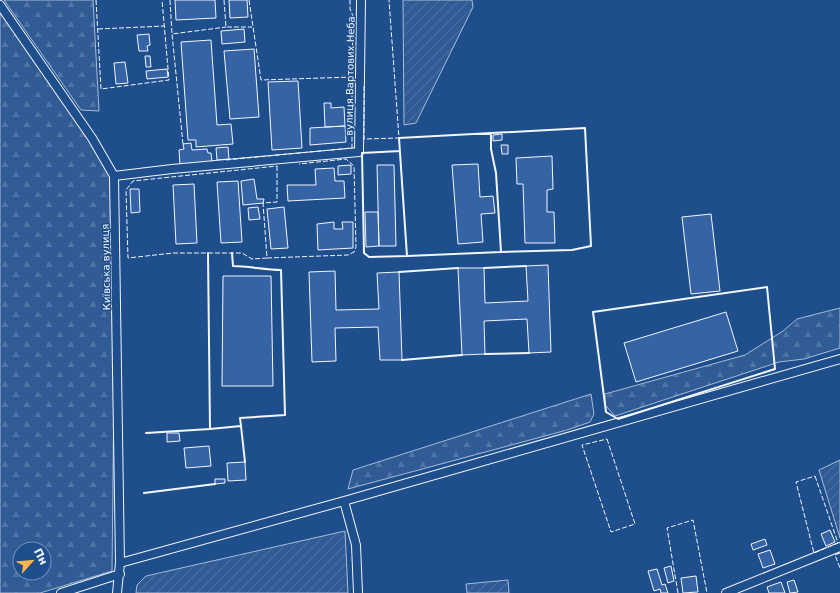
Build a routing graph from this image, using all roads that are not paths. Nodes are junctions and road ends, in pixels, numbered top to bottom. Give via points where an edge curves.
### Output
1 (360, 0) edge
2 (0, 5) edge
3 (114, 176) junction
4 (840, 359) edge
5 (344, 501) junction
6 (840, 547) edge
7 (120, 563) junction
8 (120, 574) junction
9 (61, 593) edge
10 (117, 593) edge
11 (358, 593) edge
12 (726, 593) edge

1 - 3 street, вулиця Вартових Неба via 359,152
2 - 3 street, Київська вулиця via 92,138
3 - 7 street, Київська вулиця
4 - 5 street
5 - 7 street
5 - 11 street via 356,545
6 - 12 street
7 - 8 street, Київська вулиця
8 - 9 street
8 - 10 street, Київська вулиця

